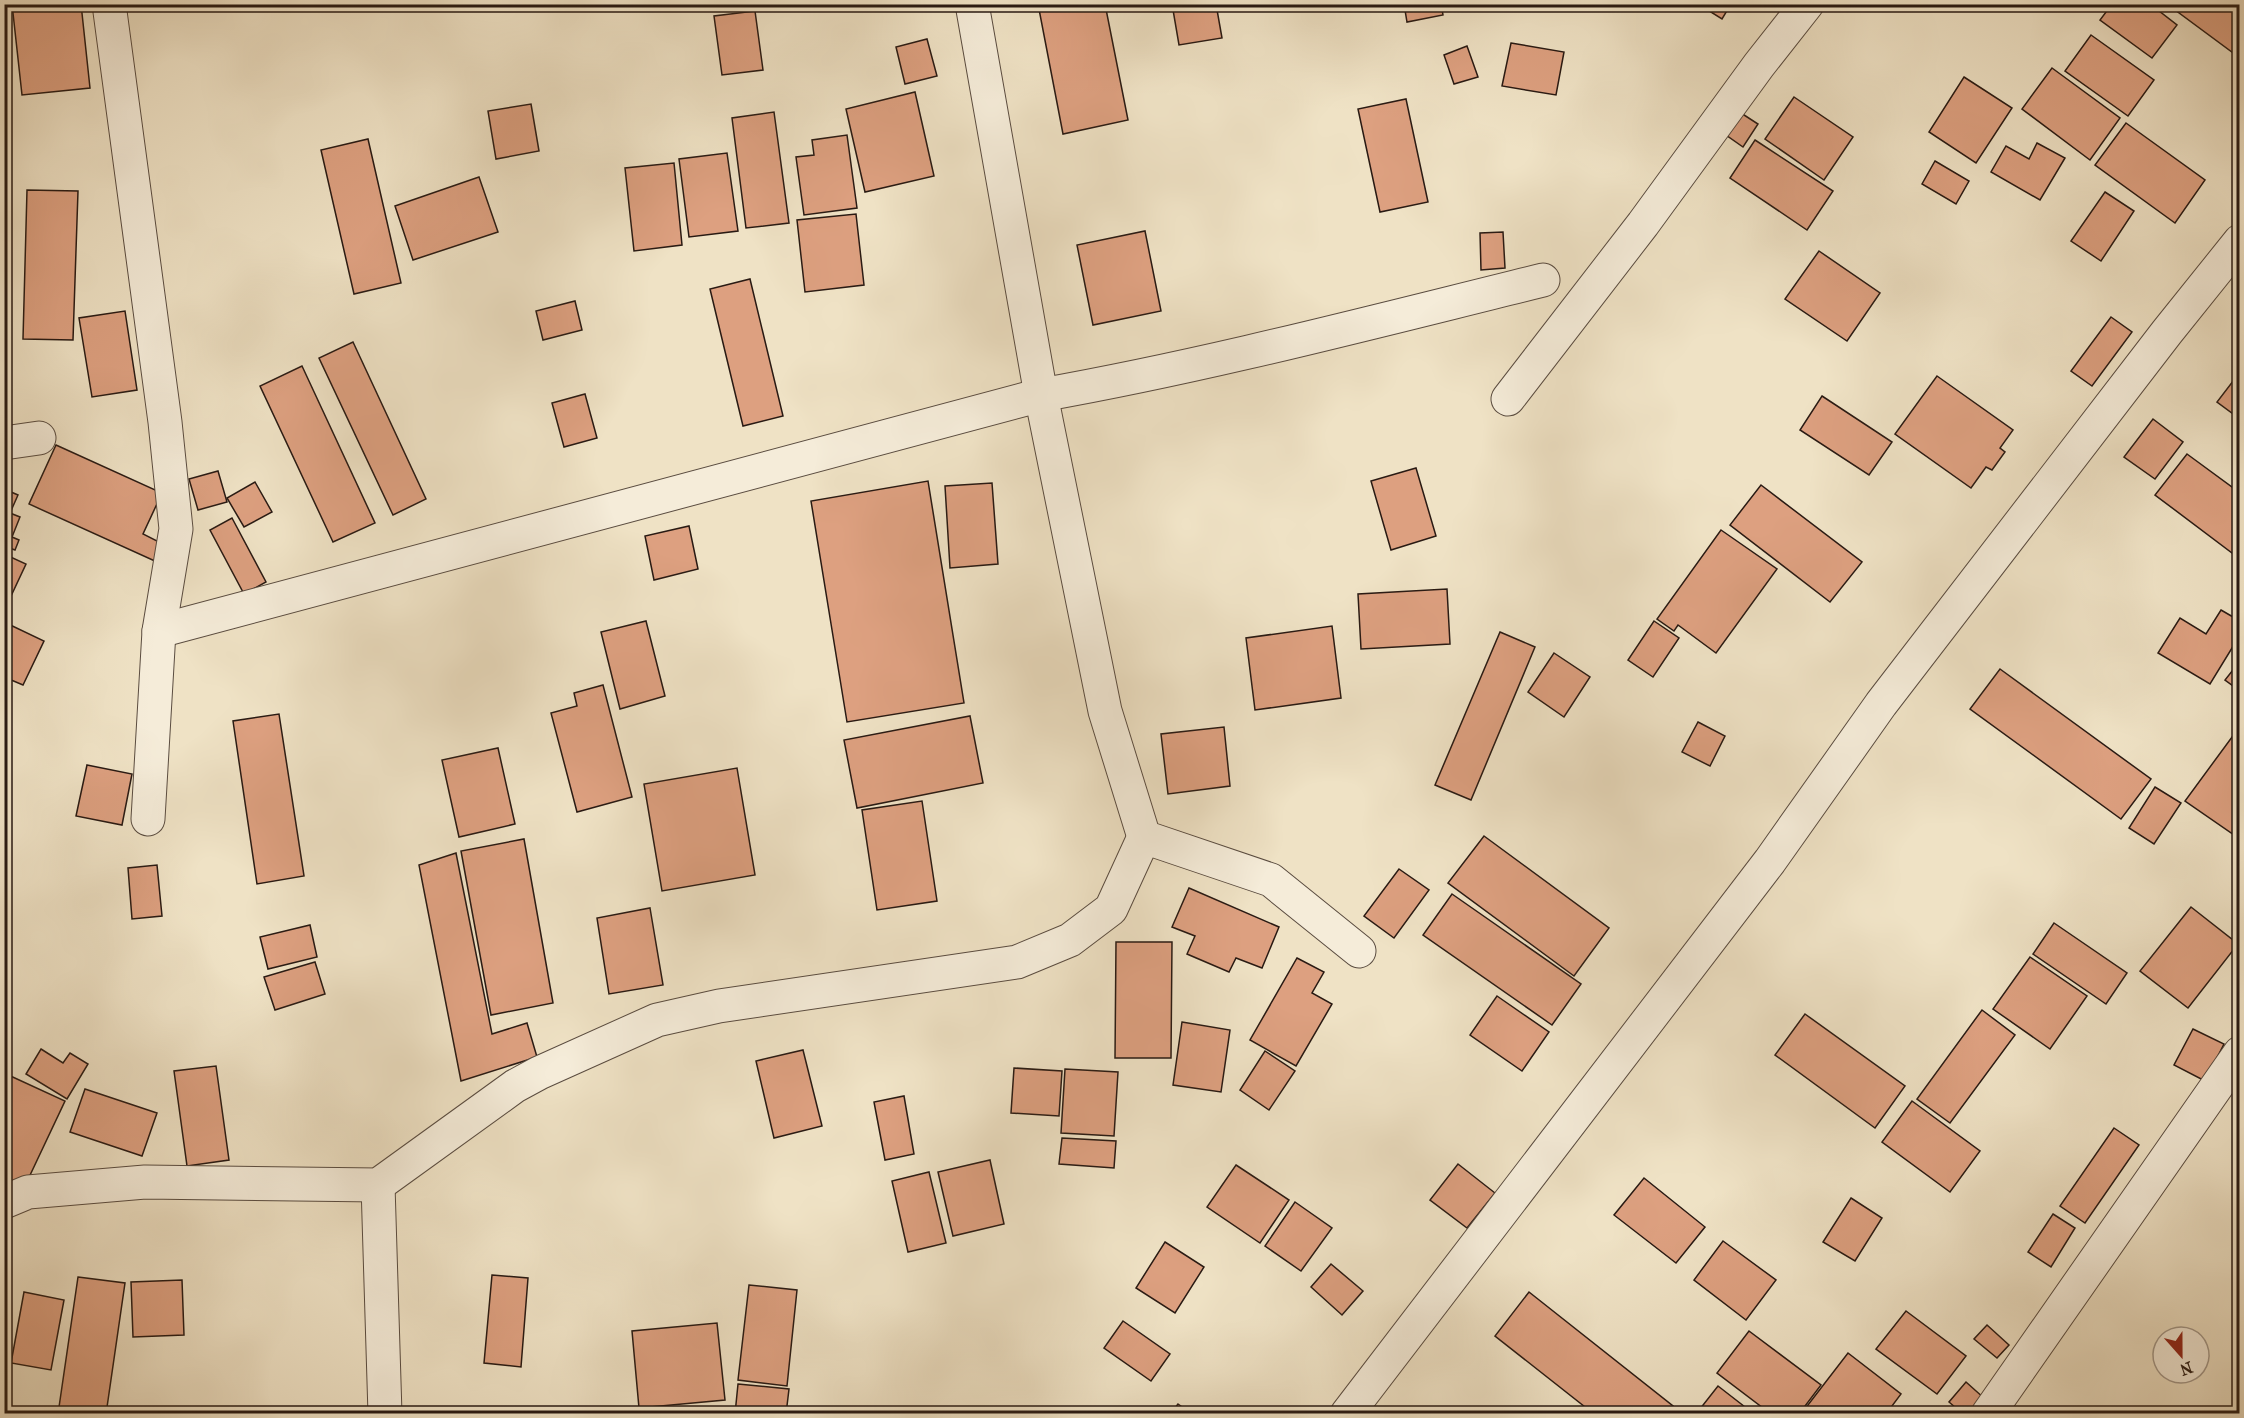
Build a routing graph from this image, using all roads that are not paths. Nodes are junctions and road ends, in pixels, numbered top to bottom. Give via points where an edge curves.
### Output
1 (109, 4) edge
2 (972, 4) edge
3 (1807, 4) edge
4 (2240, 242) edge
5 (1543, 280) dead end
6 (1041, 395) junction
7 (1508, 399) dead end
8 (39, 438) dead end
9 (4, 443) edge
10 (159, 631) junction
11 (148, 819) dead end
12 (1144, 837) junction
13 (1359, 951) dead end
14 (2240, 1053) edge
15 (378, 1185) junction
16 (4, 1202) edge
17 (385, 1413) edge
18 (1347, 1413) edge
19 (1988, 1413) edge

1 - 10 street via 176,529
2 - 6 street
3 - 7 street
4 - 18 street via 1888,695 1770,861
5 - 6 street via 1230,356
6 - 10 street
6 - 12 street via 1105,711
8 - 9 street
10 - 11 street
12 - 13 street via 1272,880
12 - 15 street via 1111,909 1070,940 1017,962 719,1006 657,1020 515,1086
14 - 19 street
15 - 16 street via 144,1182 28,1192
15 - 17 street

